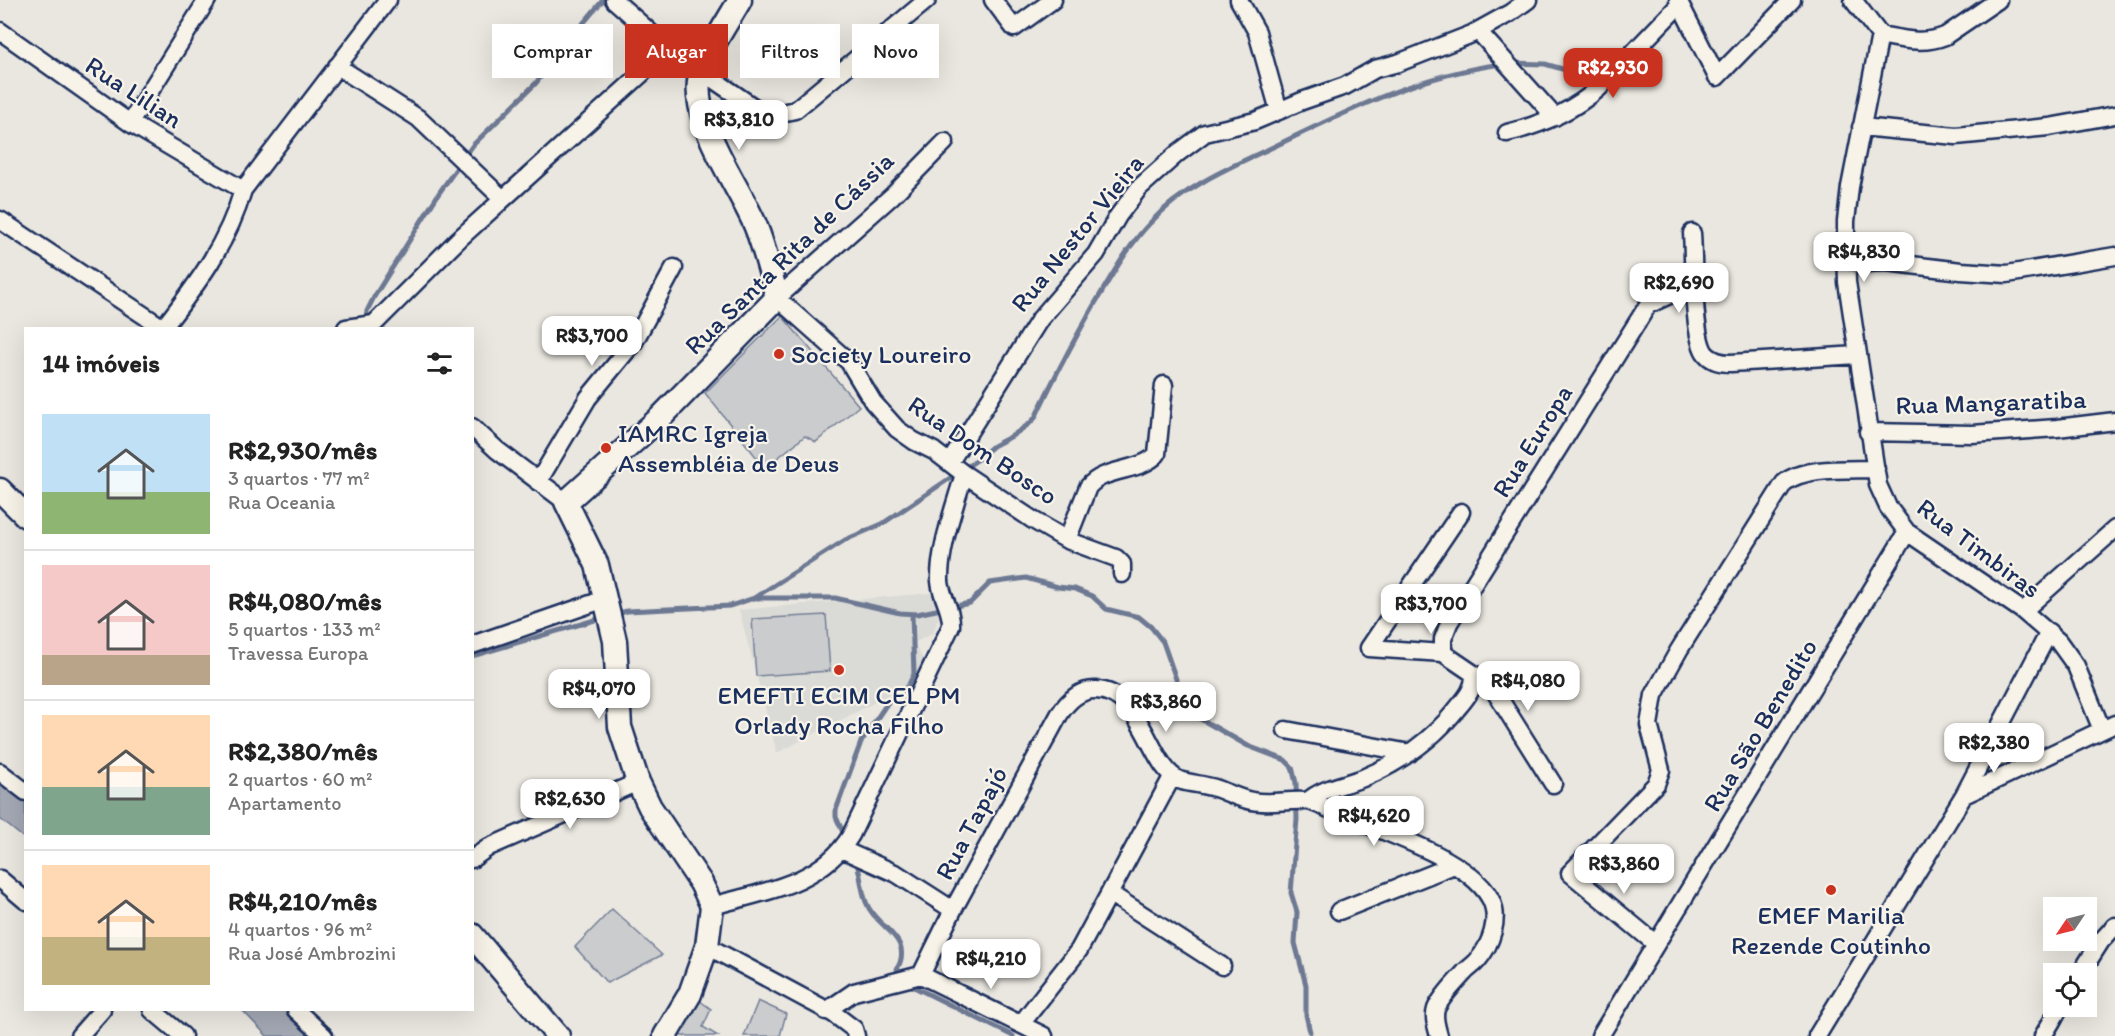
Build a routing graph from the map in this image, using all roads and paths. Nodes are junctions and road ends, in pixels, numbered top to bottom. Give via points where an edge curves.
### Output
1 (207, 0) edge
2 (388, 0) edge
3 (615, 0) edge
4 (740, 0) edge
5 (927, 0) edge
6 (993, 0) edge
7 (1053, 0) edge
8 (1239, 0) edge
9 (1528, 0) edge
10 (1792, 0) edge
11 (1853, 0) edge
12 (1998, 0) edge
13 (1679, 2) edge
14 (641, 24) edge
15 (727, 24) edge
16 (0, 31) edge
17 (1478, 31) junction
18 (1880, 35) junction
19 (337, 66) junction
20 (637, 78) edge
21 (700, 78) edge
22 (712, 78) edge
23 (1279, 111) junction
24 (2115, 115) edge
25 (1555, 117) junction
26 (130, 123) junction
27 (1861, 127) junction
28 (1508, 132) dead end
29 (945, 142) dead end
30 (243, 190) junction
31 (503, 199) junction
32 (0, 220) edge
33 (1692, 233) dead end
34 (2115, 256) edge
35 (1846, 264) junction
36 (674, 268) dead end
37 (1695, 283) junction
38 (777, 298) junction
39 (161, 327) edge
40 (164, 327) edge
41 (375, 327) edge
42 (1857, 354) junction
43 (1164, 385) dead end
44 (2115, 421) edge
45 (474, 429) edge
46 (1868, 432) junction
47 (950, 462) junction
48 (1876, 469) junction
49 (964, 474) junction
50 (538, 482) junction
51 (0, 490) edge
52 (566, 502) junction
53 (1461, 512) dead end
54 (24, 514) edge
55 (2115, 529) edge
56 (1907, 532) junction
57 (1066, 540) junction
58 (1122, 574) dead end
59 (605, 599) junction
60 (2023, 611) junction
61 (2049, 632) junction
62 (474, 644) edge
63 (1443, 653) junction
64 (1474, 674) junction
65 (2108, 727) edge
66 (1286, 730) dead end
67 (1410, 753) junction
68 (0, 772) edge
69 (1172, 777) junction
70 (638, 782) junction
71 (1553, 784) dead end
72 (24, 790) edge
73 (1964, 795) junction
74 (1308, 801) junction
75 (841, 849) junction
76 (474, 858) edge
77 (1454, 865) junction
78 (0, 879) edge
79 (1108, 893) junction
80 (24, 900) edge
81 (712, 906) junction
82 (953, 910) junction
83 (1340, 911) dead end
84 (2115, 926) edge
85 (474, 937) edge
86 (1656, 944) junction
87 (706, 946) junction
88 (2087, 963) edge
89 (1222, 966) dead end
90 (921, 975) junction
91 (101, 1011) edge
92 (153, 1011) edge
93 (297, 1011) edge
94 (826, 1011) junction
95 (2054, 1017) edge
96 (1021, 1024) junction
97 (79, 1036) edge
98 (183, 1036) edge
99 (324, 1036) edge
100 (558, 1036) edge
101 (665, 1036) edge
102 (856, 1036) edge
103 (1044, 1036) edge
104 (1439, 1036) edge
105 (1600, 1036) edge
106 (1817, 1036) edge
107 (2043, 1036) edge

1 - 26 street
2 - 19 street
3 - 14 street
4 - 15 street
5 - 22 street via 795,110 777,114 758,110
6 - 7 street via 1014,28
8 - 23 street via 1257,32
9 - 17 street, Rua Nestor Vieira
10 - 13 street via 1717,77
11 - 18 street
12 - 18 street via 1935,40
13 - 25 street via 1598,89
16 - 26 street, Rua Lilian
17 - 23 street, Rua Nestor Vieira via 1375,69 1345,86
17 - 25 street
18 - 27 street, Rua Timbiras
19 - 30 street
19 - 31 street via 418,118
20 - 31 street
21 - 38 street via 702,113 721,160 756,226
23 - 47 street, Rua Nestor Vieira via 1206,133 1139,188 1096,254 1029,333
24 - 27 street via 2049,127 1956,136
25 - 28 street
26 - 30 street, Rua Lilian
27 - 35 street, Rua Timbiras via 1846,221
29 - 38 street, Rua Santa Rita de Cássia via 892,196
30 - 40 street via 236,215 215,255
31 - 41 street
32 - 39 street
33 - 37 street
34 - 35 street via 2007,274 1886,262
35 - 42 street, Rua Timbiras
36 - 50 street via 634,342 588,398
37 - 42 street via 1700,345 1713,360 1722,363
37 - 63 street, Rua Europa via 1648,305 1449,623
38 - 47 street, Rua Dom Bosco via 849,362 888,422
38 - 52 street, Rua Santa Rita de Cássia via 661,417
42 - 46 street, Rua Timbiras
43 - 57 street via 1156,454 1144,463 1094,480
44 - 46 street, Rua Mangaratiba via 1972,434
45 - 50 street
46 - 48 street, Rua Timbiras
47 - 49 street, Rua Dom Bosco
48 - 56 street, Rua Timbiras via 1888,507
48 - 86 street via 1811,472 1792,476 1784,483 1654,695 1649,725 1661,770 1656,784 1570,873
49 - 57 street, Rua Dom Bosco
49 - 75 street via 941,567 940,583 952,615 951,626
50 - 52 street
51 - 54 street
52 - 59 street via 597,565
53 - 63 street via 1369,648
55 - 60 street
56 - 60 street, Rua Timbiras
56 - 86 street, Rua São Benedito
57 - 58 street, Rua Dom Bosco via 1116,558 1122,564
59 - 62 street
59 - 70 street via 615,641 620,727
60 - 61 street, Rua Timbiras
61 - 65 street, Rua Timbiras via 2076,666
61 - 73 street
63 - 64 street
64 - 67 street via 1474,684 1452,714
64 - 71 street via 1491,685
65 - 73 street
66 - 67 street
67 - 74 street
68 - 72 street
69 - 74 street via 1252,801
69 - 79 street
69 - 82 street, Rua Tapajó via 1131,711 1115,696 1089,690 1071,699 1053,725
70 - 76 street via 489,847
70 - 81 street
73 - 106 street
74 - 77 street via 1411,842
75 - 81 street via 803,879
75 - 82 street via 897,874
77 - 83 street
77 - 104 street via 1490,897 1495,922 1485,951 1436,1010
78 - 80 street
79 - 89 street
79 - 96 street via 1079,951
81 - 87 street
82 - 90 street, Rua Tapajó
84 - 88 street
85 - 100 street
86 - 105 street, Rua São Benedito
87 - 94 street
87 - 101 street via 690,994
90 - 94 street via 854,992
90 - 96 street
91 - 97 street
92 - 98 street
93 - 99 street
94 - 102 street via 854,1029
95 - 107 street
96 - 103 street

